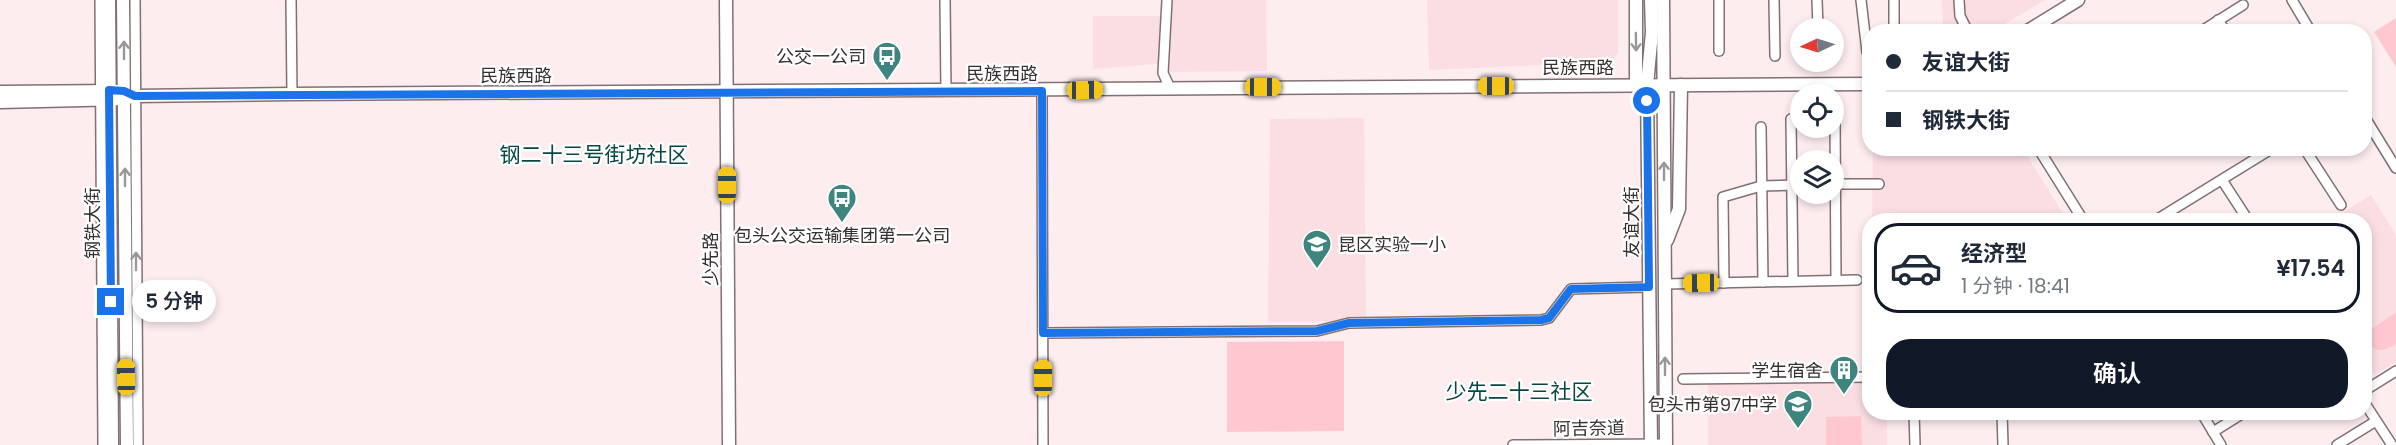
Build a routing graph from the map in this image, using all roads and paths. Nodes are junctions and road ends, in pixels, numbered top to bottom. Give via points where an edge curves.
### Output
1 (100, 0) edge
2 (109, 0) edge
3 (123, 0) edge
4 (135, 0) edge
5 (291, 0) edge
6 (726, 0) edge
7 (945, 0) edge
8 (1167, 0) edge
9 (1636, 0) edge
10 (1651, 0) edge
11 (1663, 0) edge
12 (1719, 0) edge
13 (1774, 0) edge
14 (1817, 0) edge
15 (1861, 0) edge
16 (1894, 0) edge
17 (1959, 0) edge
18 (2077, 0) edge
19 (2292, 0) edge
20 (2242, 5) dead end
21 (1818, 18) edge
22 (2218, 20) junction
23 (1866, 24) edge
24 (1894, 24) edge
25 (1964, 24) edge
26 (2039, 24) edge
27 (2212, 24) edge
28 (2221, 24) edge
29 (2306, 24) edge
30 (1658, 33) junction
31 (1719, 51) dead end
32 (1775, 56) dead end
33 (1862, 84) edge
34 (1642, 85) junction
35 (1664, 85) junction
36 (1681, 85) junction
37 (1170, 88) junction
38 (727, 91) junction
39 (946, 91) junction
40 (1042, 91) junction
41 (0, 92) edge
42 (292, 94) junction
43 (105, 95) junction
44 (128, 95) junction
45 (0, 102) edge
46 (1761, 126) dead end
47 (2372, 129) edge
48 (1664, 133) junction
49 (1648, 134) junction
50 (2043, 156) edge
51 (2260, 156) edge
52 (2309, 156) edge
53 (2396, 168) edge
54 (2222, 180) junction
55 (1844, 184) edge
56 (1879, 184) dead end
57 (1790, 185) edge
58 (1761, 186) junction
59 (1795, 204) edge
60 (1834, 204) edge
61 (2341, 205) dead end
62 (2079, 213) edge
63 (2168, 213) edge
64 (2243, 213) edge
65 (1665, 246) junction
66 (1836, 280) junction
67 (1857, 280) dead end
68 (1793, 281) junction
69 (1763, 282) junction
70 (1724, 283) junction
71 (1665, 284) junction
72 (1649, 287) junction
73 (137, 333) junction
74 (1043, 333) junction
75 (126, 355) junction
76 (2396, 371) edge
77 (1862, 377) edge
78 (1683, 379) dead end
79 (2372, 386) edge
80 (2372, 414) edge
81 (1914, 420) edge
82 (2002, 420) edge
83 (2206, 420) edge
84 (2232, 420) edge
85 (2376, 420) junction
86 (2213, 432) junction
87 (1651, 444) edge
88 (1666, 444) edge
89 (103, 445) edge
90 (112, 445) edge
91 (127, 445) edge
92 (138, 445) edge
93 (729, 445) edge
94 (1043, 445) edge
95 (1512, 445) edge
96 (1915, 445) edge
97 (2003, 445) edge
98 (2221, 445) edge
99 (2337, 445) edge
100 (2392, 445) edge

1 - 43 street
2 - 43 main road, 钢铁大街
44 -> 3 main road, 钢铁大街
4 - 44 street
5 - 42 street
6 - 38 main road, 少先路
7 - 39 street
8 - 37 street via 1163,73
9 -> 34 main road
10 - 30 main road, 友谊大街
11 - 30 main road, 友谊大街
12 - 31 street
13 - 32 street
14 - 21 street
15 - 23 street
16 - 24 street
17 - 25 street
18 - 26 main road
19 - 29 street
20 - 22 street
22 - 27 street
22 - 28 street
30 - 34 main road, 友谊大街
30 - 35 main road, 友谊大街
33 - 36 main road, 民族西路
34 - 35 main road, 民族西路
34 - 37 main road, 民族西路
34 - 49 main road, 友谊大街
35 - 36 main road, 民族西路
35 - 48 main road, 友谊大街
36 - 65 main road via 1679,209
37 - 40 main road, 民族西路
38 - 39 main road, 民族西路
38 - 42 main road, 民族西路
38 - 93 main road, 少先路
39 - 40 main road, 民族西路
40 - 74 street
41 - 43 main road, 民族西路
42 - 44 main road, 民族西路
43 - 44 main road, 民族西路
43 - 45 main road, 民族西路
43 - 89 street
43 - 90 main road, 钢铁大街
73 -> 44 street
75 -> 44 main road, 钢铁大街
46 - 58 street
47 - 53 street
48 - 49 main road
65 -> 48 main road, 友谊大街
49 - 72 main road, 友谊大街
50 - 62 street
51 - 54 street
52 - 61 street
54 - 63 street
54 - 64 street
55 - 56 street
57 - 58 street
58 - 69 street
58 - 70 street via 1723,197
59 - 68 street
60 - 66 street
65 - 71 main road, 友谊大街
66 - 67 street
66 - 68 street
68 - 69 street
69 - 70 street
70 - 71 street
88 -> 71 main road, 友谊大街
72 - 74 street via 1571,289 1549,318 1541,320 1349,323 1317,331
72 - 87 main road, 友谊大街
73 - 75 street
73 - 92 street
74 - 94 street
75 - 91 main road, 钢铁大街
76 - 79 street
77 - 78 street
80 - 85 street
81 - 96 street
82 - 97 street
83 - 86 street
84 - 86 street
85 - 99 street
85 - 100 street
86 - 98 street
87 - 88 street, 阿吉奈道
87 - 95 street, 阿吉奈道

